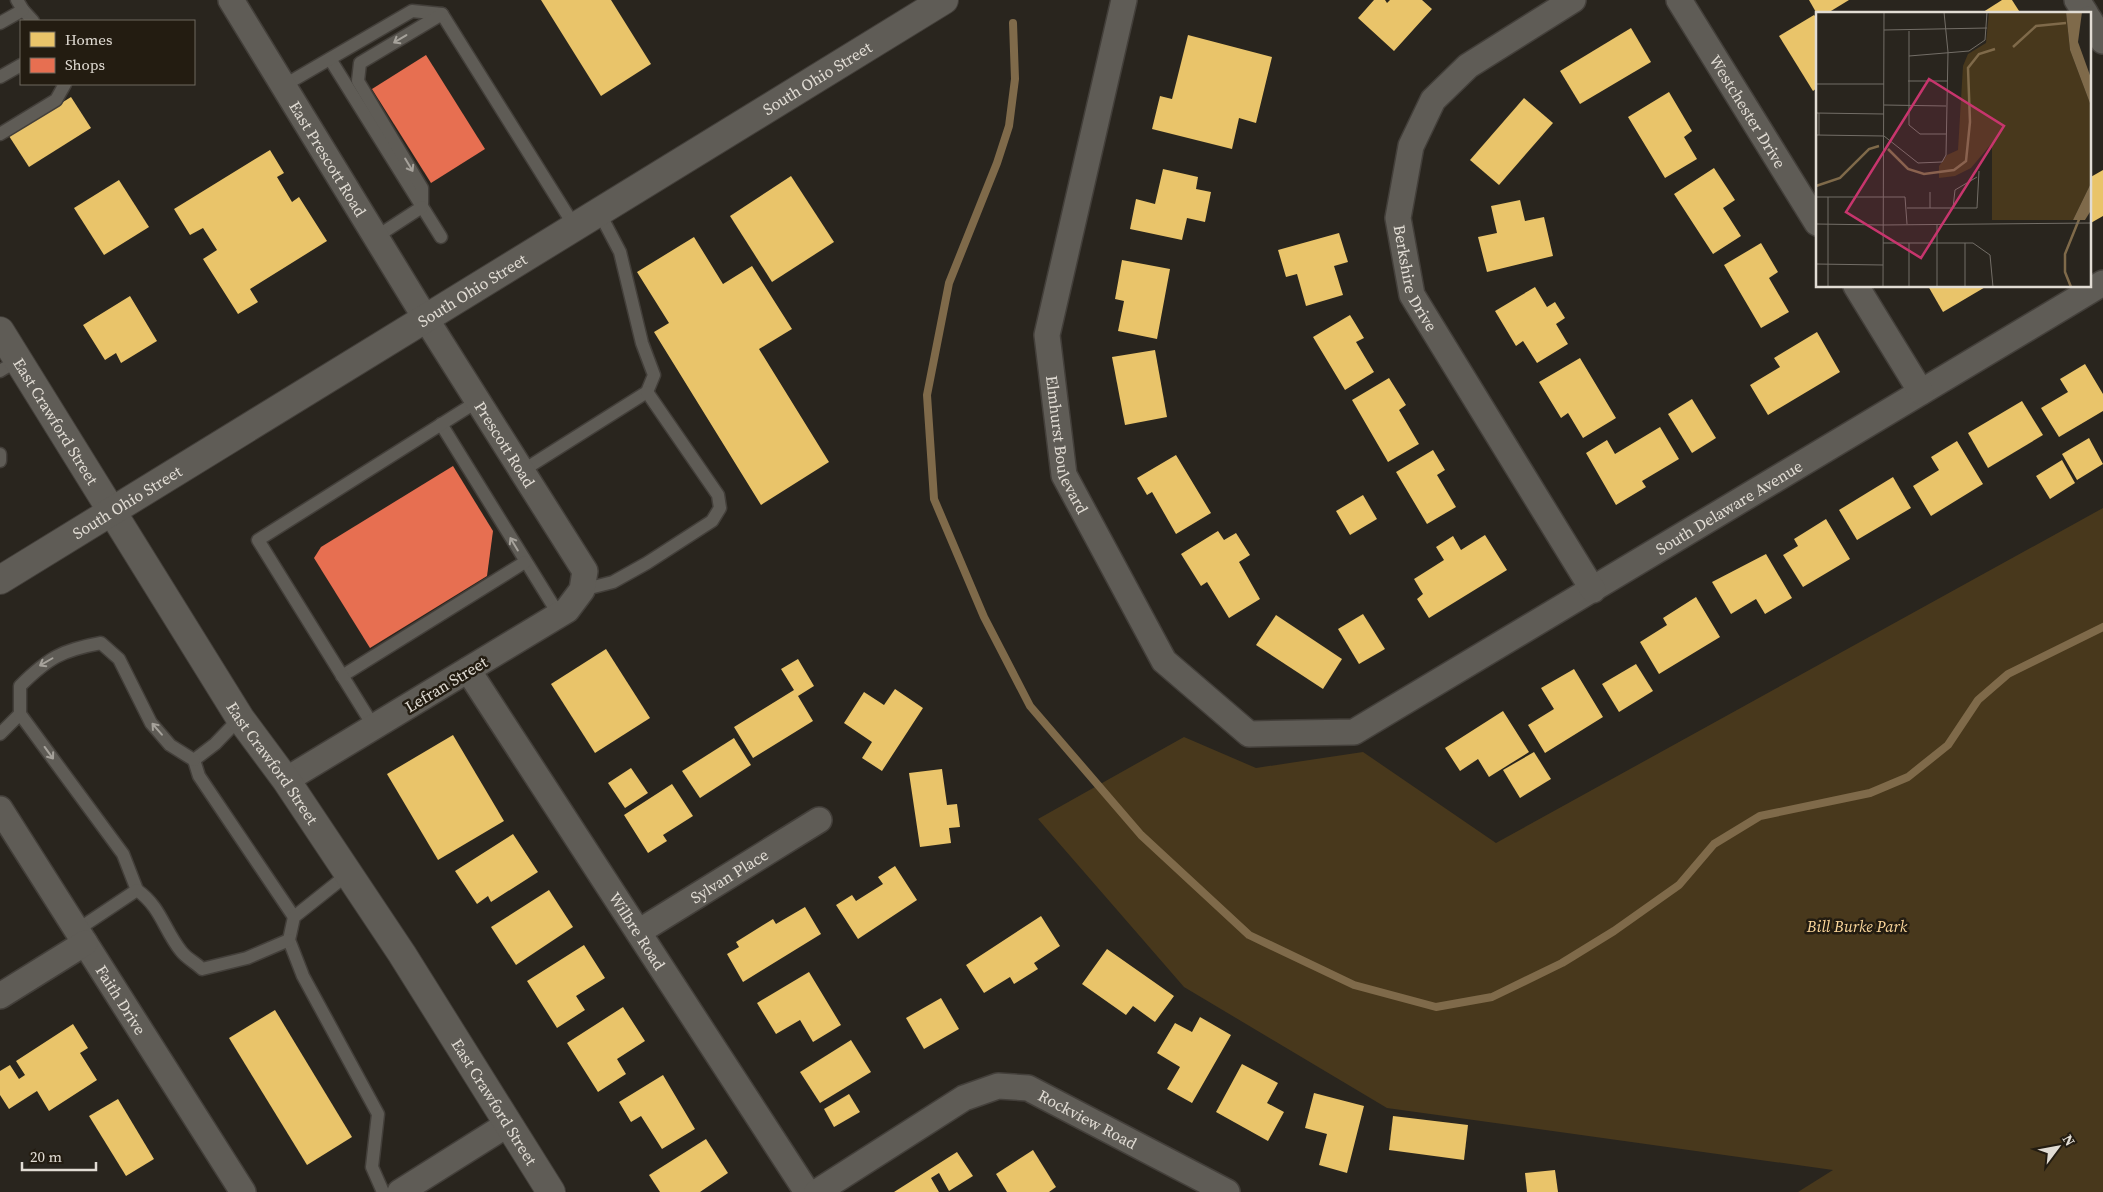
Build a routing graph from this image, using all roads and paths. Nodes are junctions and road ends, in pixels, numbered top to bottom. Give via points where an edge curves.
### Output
1 (230, 0) edge
2 (944, 0) edge
3 (1124, 0) edge
4 (1573, 0) edge
5 (1678, 0) edge
6 (2078, 0) edge
7 (20, 5) edge
8 (2085, 12) edge
9 (442, 14) junction
10 (32, 20) edge
11 (2090, 21) edge
12 (0, 23) edge
13 (2103, 41) edge
14 (330, 59) junction
15 (20, 66) edge
16 (0, 77) edge
17 (64, 85) edge
18 (283, 86) junction
19 (0, 134) edge
20 (422, 207) junction
21 (599, 212) junction
22 (1816, 221) edge
23 (575, 227) junction
24 (376, 237) junction
25 (441, 237) dead end
26 (2103, 283) edge
27 (1857, 288) edge
28 (426, 319) junction
29 (0, 331) edge
30 (9, 365) edge
31 (647, 392) junction
32 (1921, 392) junction
33 (478, 400) junction
34 (441, 424) junction
35 (0, 454) edge
36 (0, 461) edge
37 (522, 471) junction
38 (112, 512) junction
39 (525, 562) junction
40 (0, 580) edge
41 (583, 580) junction
42 (1593, 590) junction
43 (559, 615) junction
44 (468, 670) junction
45 (342, 676) junction
46 (20, 714) junction
47 (240, 718) junction
48 (374, 728) junction
49 (1354, 732) joint
50 (0, 734) edge
51 (194, 760) junction
52 (286, 780) junction
53 (0, 809) edge
54 (819, 820) dead end
55 (348, 874) junction
56 (137, 890) junction
57 (294, 917) junction
58 (640, 931) junction
59 (81, 937) junction
60 (289, 940) junction
61 (0, 996) edge
62 (508, 1124) junction
63 (243, 1192) edge
64 (383, 1192) edge
65 (400, 1192) edge
66 (551, 1192) edge
67 (808, 1192) edge
68 (817, 1192) edge
69 (1227, 1192) edge

1 - 18 street, East Prescott Road
2 - 21 main road, South Ohio Street
3 - 49 street, Elmhurst Boulevard via 1047,334 1064,476 1164,661 1249,734
4 - 42 street, Berkshire Drive via 1468,66 1432,100 1412,146 1398,218 1412,295
5 - 22 street, Westchester Drive
6 - 8 street
7 - 10 lane
7 - 12 lane
9 - 14 lane via 412,10
9 -> 20 lane via 360,64 358,81 422,188
9 - 23 lane
11 - 13 street
14 - 18 lane
14 - 20 lane
15 - 16 lane
17 - 19 lane via 56,100
18 - 24 street, East Prescott Road
20 - 24 lane
20 - 25 lane
21 - 23 main road, South Ohio Street
21 - 31 lane via 620,252 642,343 654,375
23 - 28 main road, South Ohio Street
24 - 28 street, East Prescott Road
26 - 32 street, South Delaware Avenue
27 - 32 street
28 - 33 street, Prescott Road
28 - 38 main road, South Ohio Street
29 - 30 main road, East Crawford Street
30 - 38 main road, East Crawford Street
31 - 37 lane
31 - 41 lane via 718,495 720,508 712,521 613,582
32 - 42 street, South Delaware Avenue
33 - 34 lane
33 - 37 street, Prescott Road
39 -> 34 lane
34 - 45 lane via 258,540
35 - 36 lane
37 - 41 street, Prescott Road
38 - 40 main road, South Ohio Street
38 - 47 main road, East Crawford Street
39 - 43 lane
39 - 45 lane
41 - 43 street, Lefran Street via 567,610
42 - 49 street, South Delaware Avenue
43 - 44 street, Lefran Street
44 - 48 street, Lefran Street
44 - 58 street, Wilbre Road
45 - 48 lane
46 - 50 lane
51 -> 46 lane via 170,745 151,723 119,659 101,643 72,648 40,666 20,686
46 -> 56 lane via 123,854
47 - 51 lane
47 - 52 main road, East Crawford Street
48 - 52 street, Lefran Street
51 - 57 lane via 199,776
52 - 55 main road, East Crawford Street
53 - 59 street, Faith Drive
54 - 58 street, Sylvan Place
55 - 57 lane
55 - 62 main road, East Crawford Street
56 - 59 lane
56 - 60 lane via 158,911 181,952 202,969 247,958
57 - 60 lane
58 - 67 street, Wilbre Road
59 - 61 street
59 - 63 street, Faith Drive
60 - 64 lane via 303,976 378,1114 372,1167
62 - 65 street
62 - 66 main road, East Crawford Street
68 - 69 street, Rockview Road via 964,1098 998,1086 1028,1088

